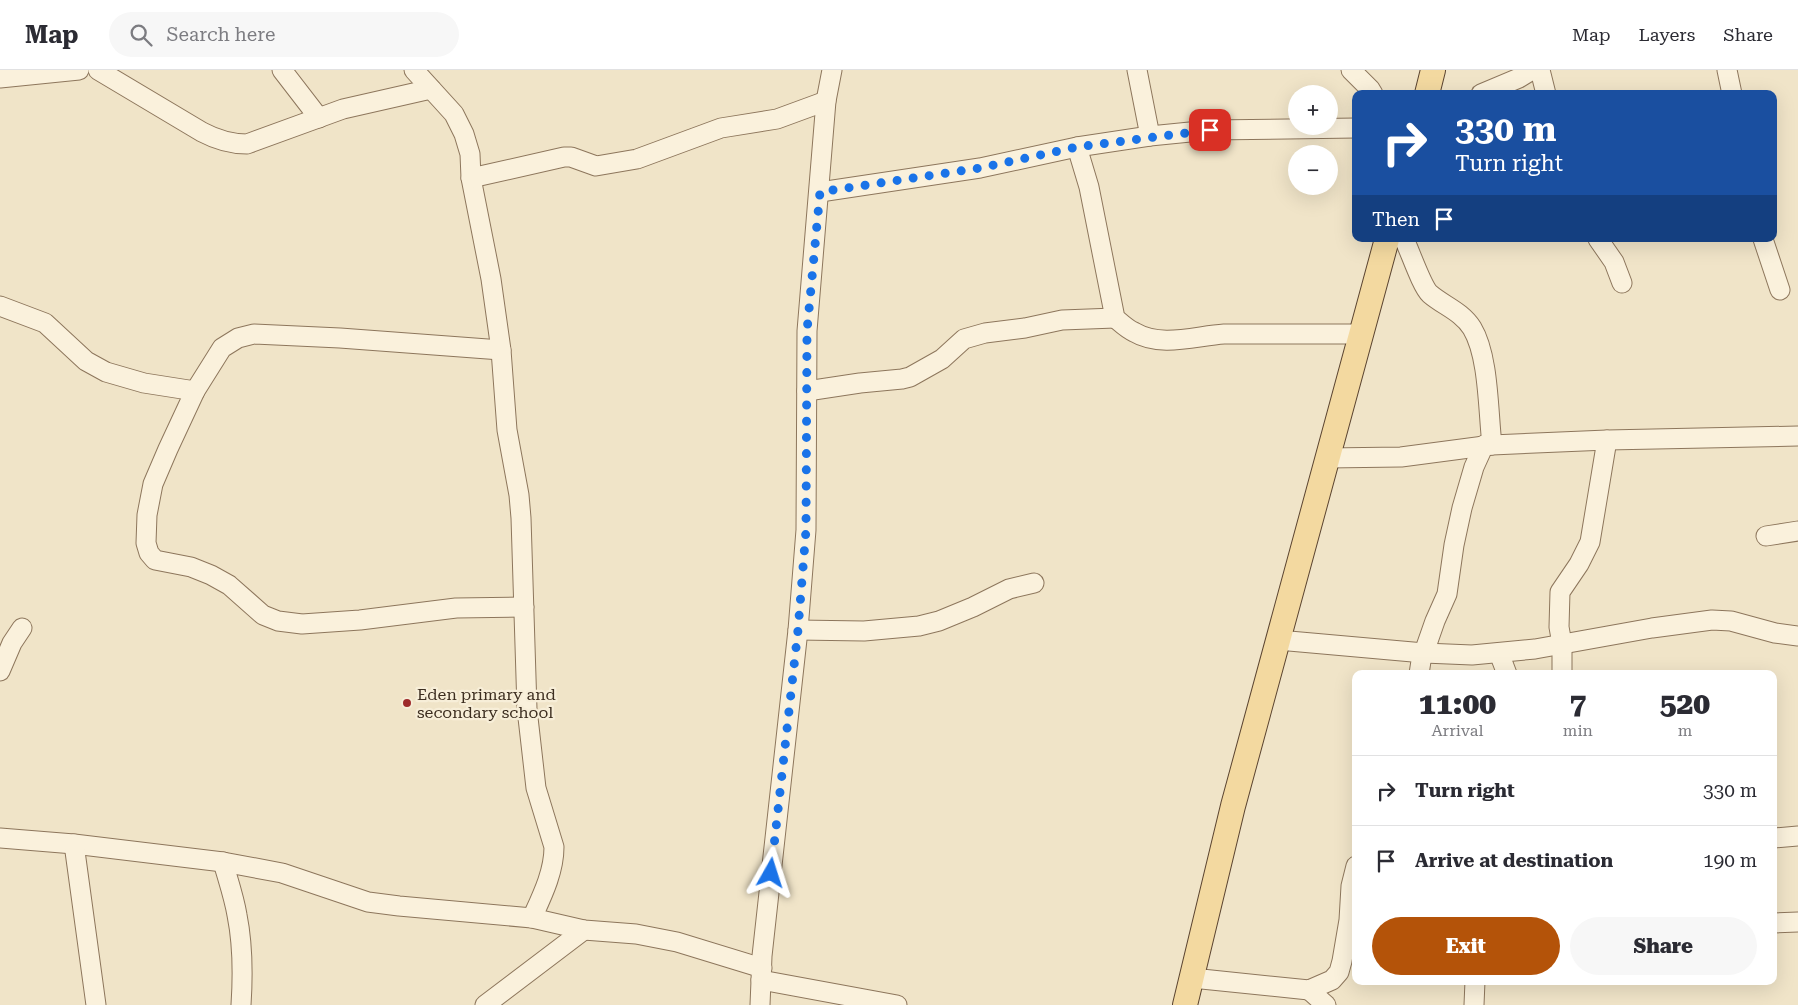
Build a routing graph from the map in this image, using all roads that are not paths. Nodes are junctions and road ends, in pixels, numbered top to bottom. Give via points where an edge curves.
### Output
1 (79, 70) edge
2 (98, 70) edge
3 (282, 70) edge
4 (414, 70) edge
5 (832, 70) edge
6 (1137, 70) edge
7 (1351, 70) edge
8 (1433, 70) edge
9 (1532, 70) edge
10 (1540, 70) edge
11 (1727, 70) edge
12 (0, 78) edge
13 (431, 89) junction
14 (1371, 90) edge
15 (1428, 90) edge
16 (1490, 90) edge
17 (1545, 90) edge
18 (1731, 90) edge
19 (826, 101) junction
20 (319, 118) junction
21 (1352, 128) edge
22 (1150, 136) junction
23 (1077, 147) junction
24 (472, 178) junction
25 (820, 192) junction
26 (1386, 242) edge
27 (1405, 242) edge
28 (1600, 242) edge
29 (1765, 242) edge
30 (1622, 283) dead end
31 (1780, 290) dead end
32 (0, 306) edge
33 (1115, 318) junction
34 (1361, 334) junction
35 (501, 350) junction
36 (195, 391) junction
37 (807, 391) junction
38 (1798, 436) edge
39 (1607, 440) junction
40 (1488, 445) junction
41 (1327, 458) junction
42 (1798, 531) edge
43 (1766, 536) dead end
44 (1034, 583) dead end
45 (524, 607) junction
46 (22, 628) dead end
47 (798, 630) junction
48 (1798, 636) edge
49 (1278, 640) junction
50 (1562, 644) junction
51 (1424, 653) junction
52 (1499, 653) junction
53 (1420, 670) edge
54 (1505, 670) edge
55 (1562, 670) edge
56 (0, 671) edge
57 (1798, 836) edge
58 (0, 838) edge
59 (1777, 838) edge
60 (74, 844) junction
61 (223, 862) junction
62 (1352, 882) edge
63 (532, 918) junction
64 (1798, 922) edge
65 (1777, 923) edge
66 (584, 930) junction
67 (761, 974) junction
68 (1192, 978) junction
69 (1475, 985) edge
70 (1309, 990) junction
71 (96, 1005) edge
72 (242, 1005) edge
73 (485, 1005) edge
74 (760, 1005) edge
75 (897, 1005) edge
76 (1185, 1005) edge
77 (1326, 1005) edge
78 (1474, 1005) edge

1 - 12 street
2 - 20 street via 202,132 233,144 247,144
3 - 20 street
4 - 13 street
5 - 19 street
6 - 22 street
7 - 14 street
8 - 15 main road
9 - 16 street
10 - 17 street
11 - 18 street
13 - 20 street via 343,109
13 - 24 street via 454,114 464,134
19 - 24 street via 777,119 721,128 637,159 596,166 564,157
19 - 25 street
21 - 22 street via 1210,130
22 - 23 street
23 - 25 street via 980,168
23 - 33 street via 1089,187
24 - 35 street via 492,279
25 - 37 street via 807,331
26 - 34 main road
27 - 40 street via 1423,286 1463,316 1477,339 1486,384
28 - 30 street via 1614,262
29 - 31 street
32 - 36 street via 45,323 86,362 106,372 144,383
33 - 34 street via 1135,333 1163,340 1190,340 1224,334
33 - 37 street via 1062,320 985,333 964,339 942,359 902,379
34 - 41 main road
35 - 36 street via 254,334 238,338 222,348
35 - 45 street via 507,430 520,510
36 - 45 street via 153,484 146,544 155,560 191,567 211,575 229,585 263,615 278,621 360,620 456,608
37 - 47 street via 806,530
38 - 39 street
39 - 40 street
39 - 50 street via 1590,542 1580,564 1560,592
40 - 41 street via 1401,457
40 - 51 street via 1474,467 1454,544 1447,594
41 - 49 main road
42 - 43 street
44 - 47 street via 1009,589 973,607 924,625 864,631
45 - 63 street via 532,758 536,788 554,856
46 - 56 street
47 - 67 street
48 - 50 street via 1712,620
49 - 51 street
49 - 68 main road via 1233,806
50 - 52 street
50 - 55 street
51 - 52 street
51 - 53 street
52 - 54 street
57 - 59 street
58 - 60 street
60 - 61 street
60 - 71 street
61 - 63 street via 282,873 368,902
61 - 72 street via 241,942
62 - 70 street via 1339,972 1332,980
63 - 66 street
64 - 65 street
66 - 67 street via 636,934 678,942
66 - 73 street
67 - 74 street
67 - 75 street
68 - 70 street
68 - 76 main road
69 - 78 street
70 - 77 street

